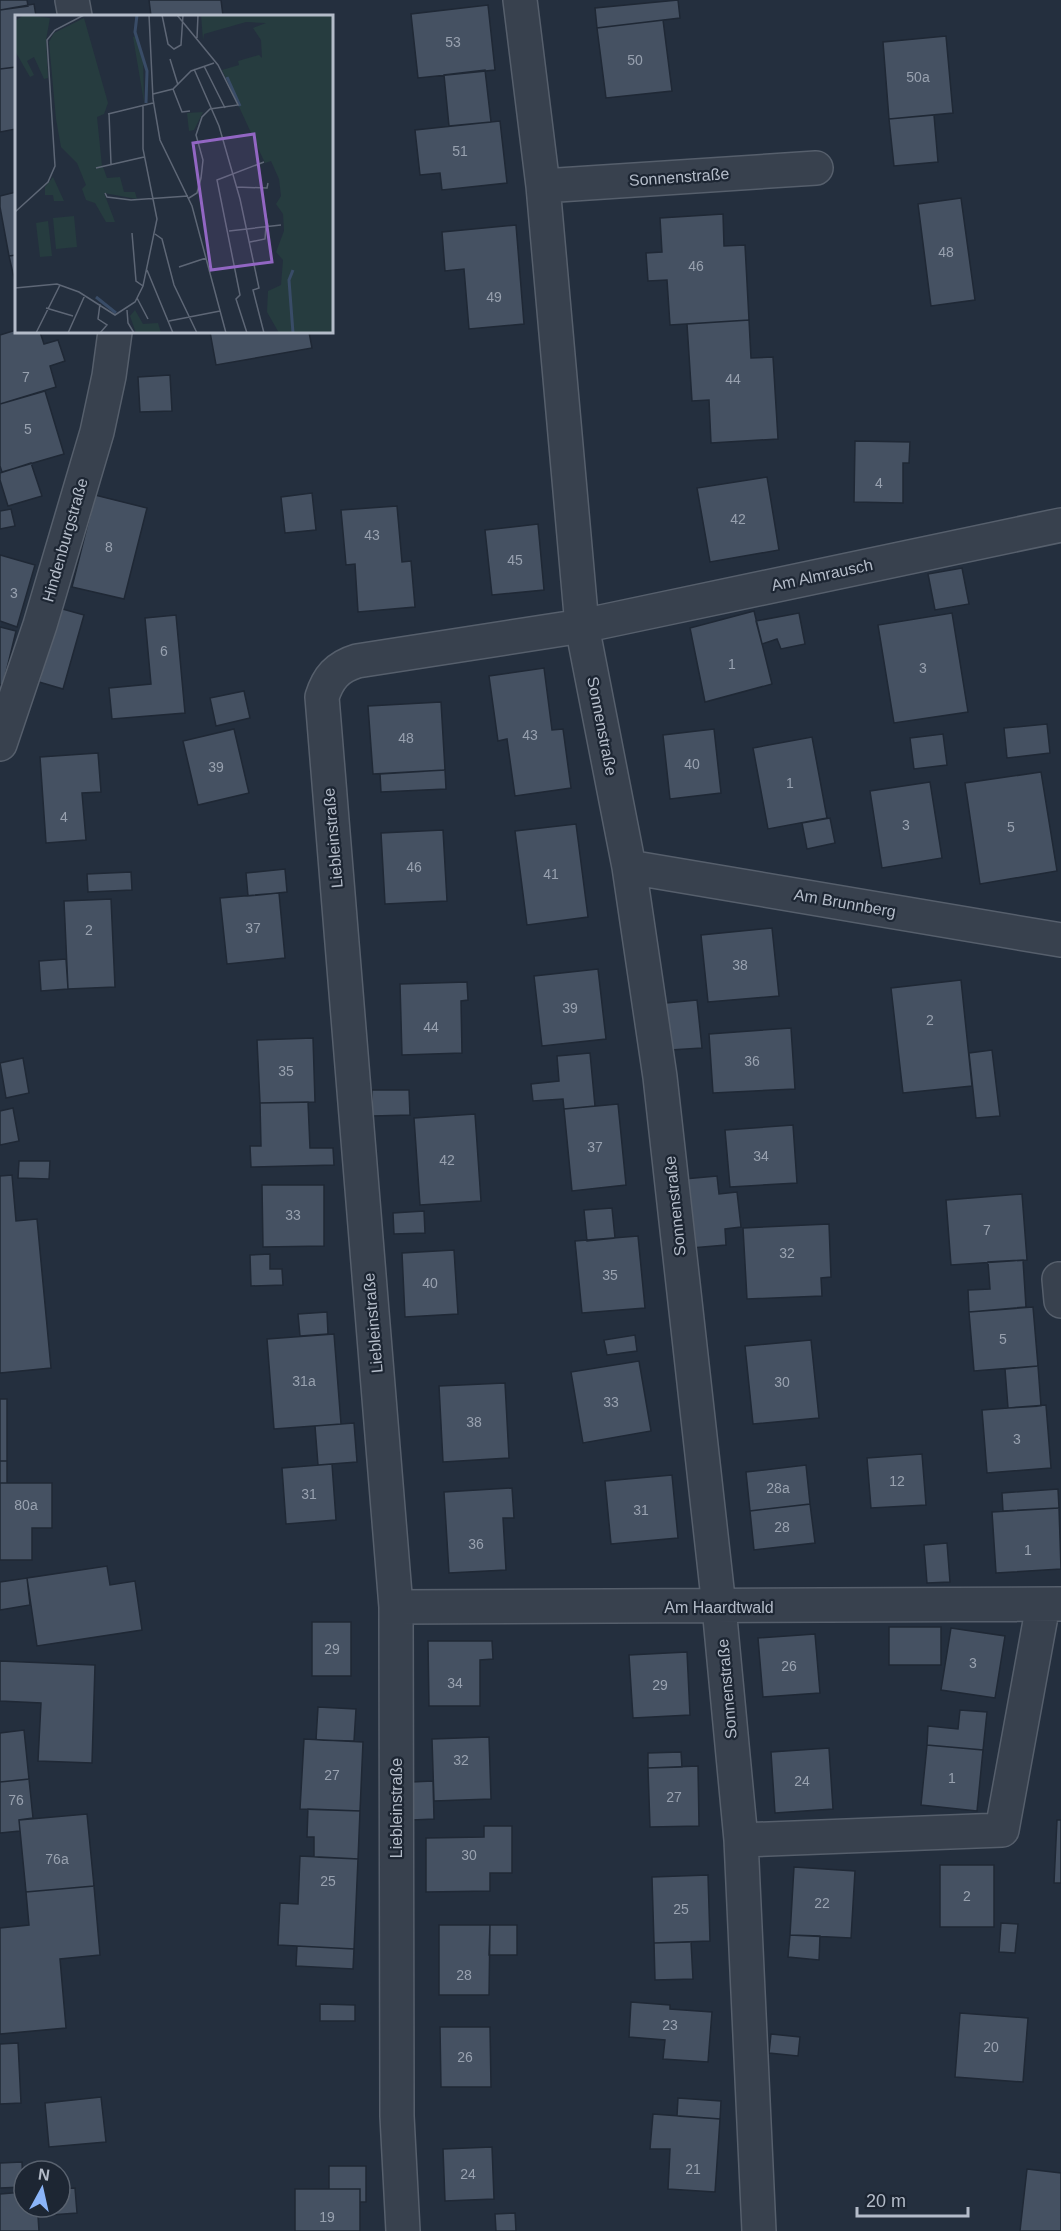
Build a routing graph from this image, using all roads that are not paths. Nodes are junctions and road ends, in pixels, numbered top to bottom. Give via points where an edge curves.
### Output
1 (72, 0) edge
2 (520, 0) edge
3 (75, 15) edge
4 (816, 168) dead end
5 (543, 186) junction
6 (116, 333) edge
7 (1061, 525) edge
8 (582, 626) junction
9 (0, 744) edge
10 (629, 867) junction
11 (1061, 940) edge
12 (1052, 1605) edge
13 (396, 1607) junction
14 (719, 1607) junction
15 (741, 1840) junction
16 (403, 2231) edge
17 (759, 2231) edge

1 - 3 street
2 - 5 street, Sonnenstraße
4 - 5 street, Sonnenstraße
5 - 8 street, Sonnenstraße
6 - 9 street, Hindenburgstraße via 97,432
7 - 8 street, Am Almrausch
8 - 10 street, Sonnenstraße
8 - 13 street, Liebleinstraße via 344,664 326,684 322,697
10 - 11 street, Am Brunnberg
10 - 14 street, Sonnenstraße via 660,1077
12 - 14 street, Am Haardtwald
12 - 15 street, Am Haardtwald via 1002,1830
13 - 14 street, Am Haardtwald
13 - 16 street, Liebleinstraße via 397,2116
14 - 15 street, Sonnenstraße
15 - 17 street, Sonnenstraße

